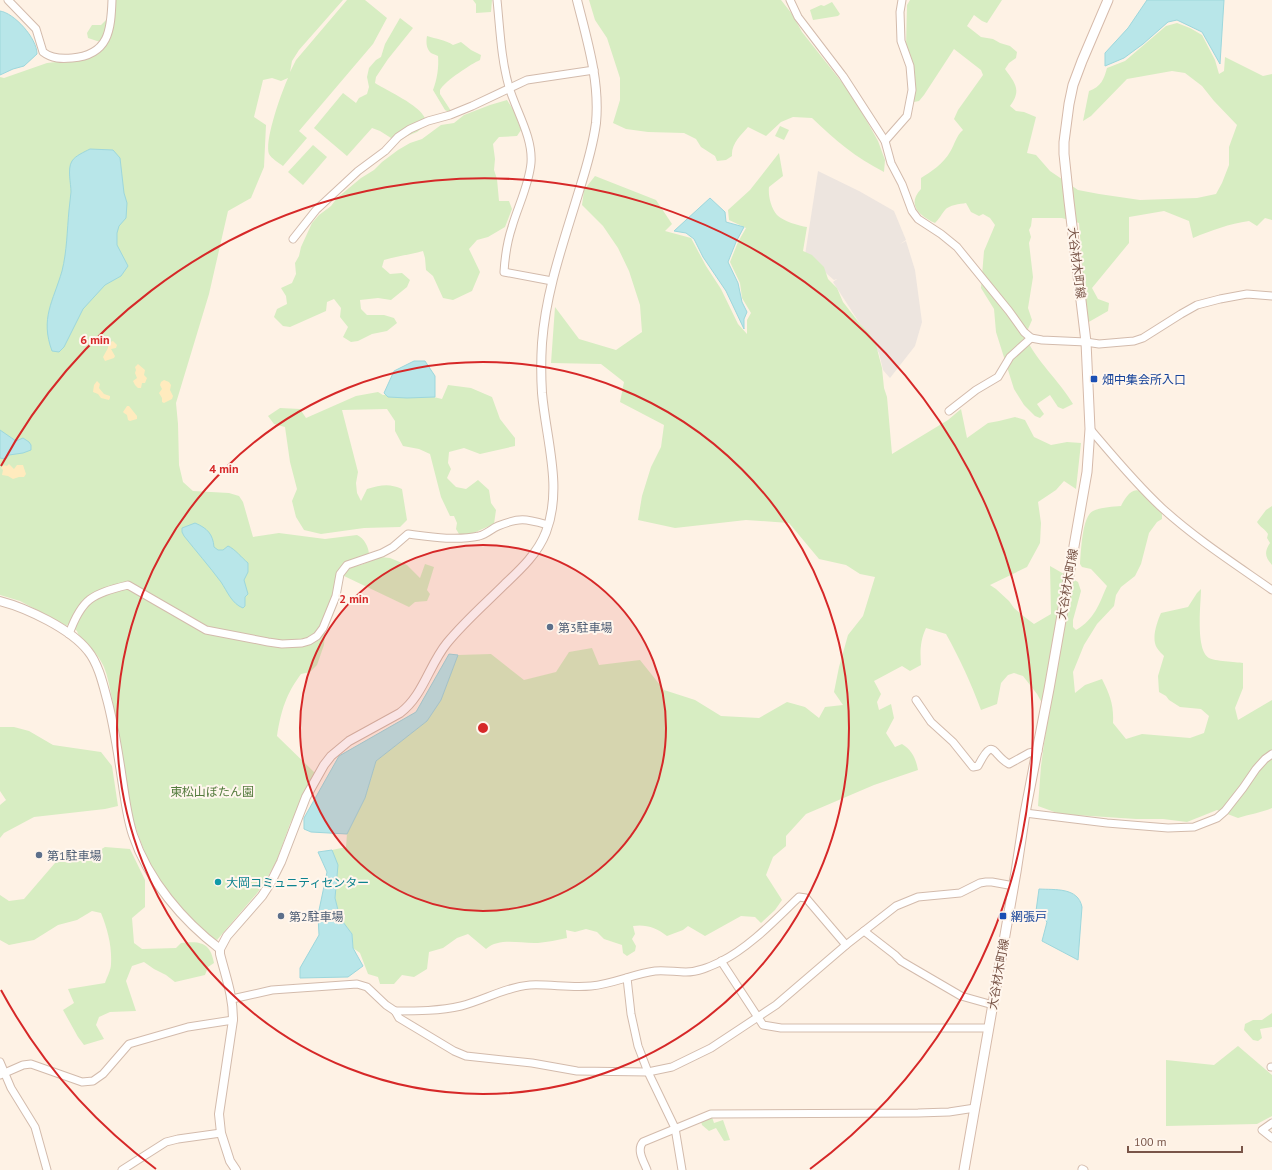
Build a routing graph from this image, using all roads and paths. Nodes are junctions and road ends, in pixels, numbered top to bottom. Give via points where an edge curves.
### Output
1 (8, 0) edge
2 (112, 0) edge
3 (497, 0) edge
4 (577, 0) edge
5 (790, 0) edge
6 (902, 0) edge
7 (1108, 0) edge
8 (594, 70) junction
9 (509, 88) junction
10 (885, 141) junction
11 (293, 239) dead end
12 (552, 281) junction
13 (1272, 296) edge
14 (1031, 338) junction
15 (1086, 342) junction
16 (948, 411) dead end
17 (1090, 429) junction
18 (548, 524) junction
19 (1272, 590) edge
20 (0, 601) edge
21 (69, 634) junction
22 (916, 700) dead end
23 (1038, 750) junction
24 (1272, 754) edge
25 (1025, 813) junction
26 (1014, 886) junction
27 (864, 931) junction
28 (846, 945) junction
29 (220, 949) junction
30 (721, 961) junction
31 (627, 978) junction
32 (232, 999) junction
33 (993, 1005) junction
34 (395, 1011) junction
35 (758, 1017) junction
36 (232, 1020) junction
37 (989, 1028) junction
38 (0, 1062) edge
39 (648, 1072) junction
40 (2, 1073) edge
41 (975, 1108) junction
42 (1272, 1123) edge
43 (675, 1128) junction
44 (221, 1133) junction
45 (1272, 1138) edge
46 (47, 1170) edge
47 (122, 1170) edge
48 (236, 1170) edge
49 (647, 1170) edge
50 (682, 1170) edge
51 (964, 1170) edge

1 - 2 street via 36,29 43,52 53,57 68,58 92,54 107,38 111,24
3 - 9 street
4 - 8 street
5 - 10 street via 798,17 843,76
6 - 10 street via 901,41 910,66 912,90 907,116
7 - 15 main road, 大谷材木町線 via 1073,85 1064,142
8 - 9 street via 526,80
8 - 12 street via 596,122 593,139
9 - 11 street via 458,112 428,121 398,137 316,210
9 - 12 street via 527,140 530,163 505,250 504,272
10 - 14 street via 891,163 912,211 918,219 957,247
12 - 18 street via 544,322 541,364 542,393 552,468 553,495
13 - 15 street via 1247,294 1197,306 1134,341 1099,344
14 - 15 street
14 - 16 street via 1010,357 998,377
15 - 17 main road, 大谷材木町線
17 - 19 street via 1162,508 1196,536
17 - 23 main road, 大谷材木町線 via 1087,472
18 - 21 street via 524,518 478,536 444,538 408,534 382,553 347,565 340,574 336,596 323,628 317,636 302,643 282,644 206,630 128,585 108,590 86,601 79,609
18 - 29 street via 545,535 524,566 446,644 407,708 349,741 324,765 306,797 271,882
20 - 21 street via 32,612
21 - 29 street via 88,651 102,679 112,718 127,812 144,864 185,918
22 - 23 street via 931,722 953,742 973,767 978,766 988,750 996,751 1009,764
23 - 25 main road, 大谷材木町線
24 - 25 street via 1256,769 1225,811 1217,818 1194,827 1168,828 1107,823
25 - 26 main road, 大谷材木町線
26 - 27 street via 986,882 954,894 918,897 896,906
26 - 33 main road, 大谷材木町線
27 - 28 street
27 - 33 street via 901,961 962,996
28 - 30 street via 806,898 800,897 762,932
28 - 35 street via 776,1005
29 - 32 street
30 - 31 street via 697,971 655,971
30 - 35 street
31 - 34 street via 589,986 530,985 513,988 460,1006
31 - 39 street via 638,1046
32 - 34 street via 272,990 357,984 367,987
32 - 36 street
33 - 37 main road, 大谷材木町線
34 - 39 street via 399,1018 466,1056 577,1071
35 - 37 street via 763,1025 781,1028
35 - 39 street via 693,1057 672,1067
36 - 40 street via 188,1027 129,1044 103,1074 92,1081 82,1082 31,1064 23,1064
36 - 44 street via 219,1114
37 - 41 main road, 大谷材木町線
38 - 40 street
39 - 43 street
40 - 46 street via 35,1127
41 - 43 street via 918,1113 711,1114
41 - 51 main road, 大谷材木町線
42 - 45 street via 1262,1130
43 - 49 street via 641,1144 640,1150
43 - 50 street
44 - 47 street via 166,1142
44 - 48 street via 230,1161

